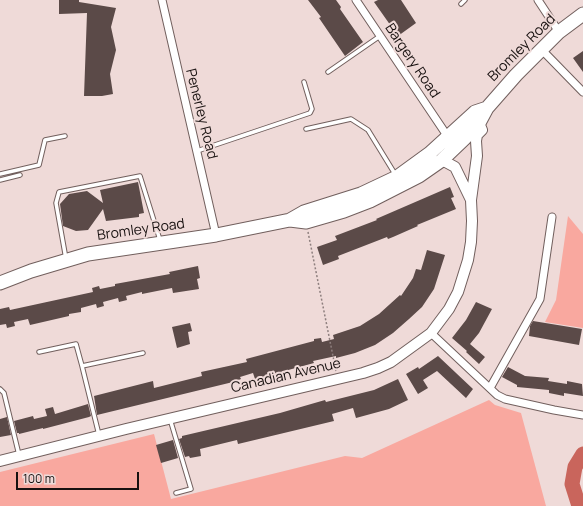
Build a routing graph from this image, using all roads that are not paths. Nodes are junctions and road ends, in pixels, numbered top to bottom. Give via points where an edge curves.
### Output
1 (162, 0) edge
2 (356, 0) edge
3 (465, 0) edge
4 (538, 0) edge
5 (461, 4) dead end
6 (583, 14) edge
7 (559, 32) junction
8 (380, 36) junction
9 (541, 49) junction
10 (328, 72) dead end
11 (304, 82) dead end
12 (583, 92) edge
13 (487, 108) junction
14 (480, 123) junction
15 (306, 129) dead end
16 (65, 136) dead end
17 (450, 143) junction
18 (197, 151) junction
19 (442, 160) junction
20 (454, 167) junction
21 (0, 174) edge
22 (475, 174) junction
23 (20, 175) dead end
24 (397, 177) junction
25 (461, 177) junction
26 (0, 180) edge
27 (471, 200) junction
28 (552, 217) dead end
29 (290, 220) junction
30 (216, 235) junction
31 (161, 243) junction
32 (66, 260) junction
33 (0, 283) edge
34 (431, 333) junction
35 (39, 352) dead end
36 (143, 353) dead end
37 (82, 366) junction
38 (0, 388) edge
39 (490, 388) junction
40 (583, 414) edge
41 (170, 418) junction
42 (99, 436) junction
43 (19, 456) junction
44 (0, 461) edge
45 (176, 492) dead end

1 - 18 street, Penerley Road
2 - 8 street, Bargery Road
3 - 5 lane
4 - 7 street
6 - 7 highway, Bromley Road
7 - 9 highway, Bromley Road
8 - 10 lane
8 - 17 street, Bargery Road
9 - 12 street
9 - 13 highway, Bromley Road
11 - 18 lane via 312,109 310,113
13 - 14 highway, Bromley Road
13 - 17 highway, Bromley Road via 475,112
14 - 17 highway, Bromley Road
14 - 22 street, Canadian Avenue via 482,130 476,141
15 - 24 lane via 351,119 368,130
16 - 21 lane via 45,140 39,166
17 - 19 highway, Bromley Road
17 - 20 street
17 - 24 highway, Bromley Road via 430,153
18 - 30 street, Penerley Road
19 - 20 street, Canadian Avenue
19 - 29 highway, Bromley Road via 419,176 370,201 306,222
20 - 25 street, Canadian Avenue
22 - 25 street
22 - 27 street, Canadian Avenue
23 - 26 lane
24 - 29 highway, Bromley Road via 361,194 304,212
25 - 27 street, Canadian Avenue
27 - 34 street, Canadian Avenue via 471,242 465,271 458,292
28 - 39 street via 540,299
29 - 30 highway, Bromley Road
30 - 31 highway, Bromley Road
31 - 32 highway, Bromley Road via 88,254
31 - 32 lane via 140,176 59,192 56,203
32 - 33 highway, Bromley Road
34 - 39 street
34 - 41 street, Canadian Avenue via 391,362 363,373
35 - 37 lane via 76,344
36 - 37 lane
37 - 42 lane
38 - 43 lane via 4,393
39 - 40 street via 504,399
41 - 42 street, Canadian Avenue
41 - 45 lane via 191,489
42 - 43 street, Canadian Avenue
43 - 44 street, Canadian Avenue

